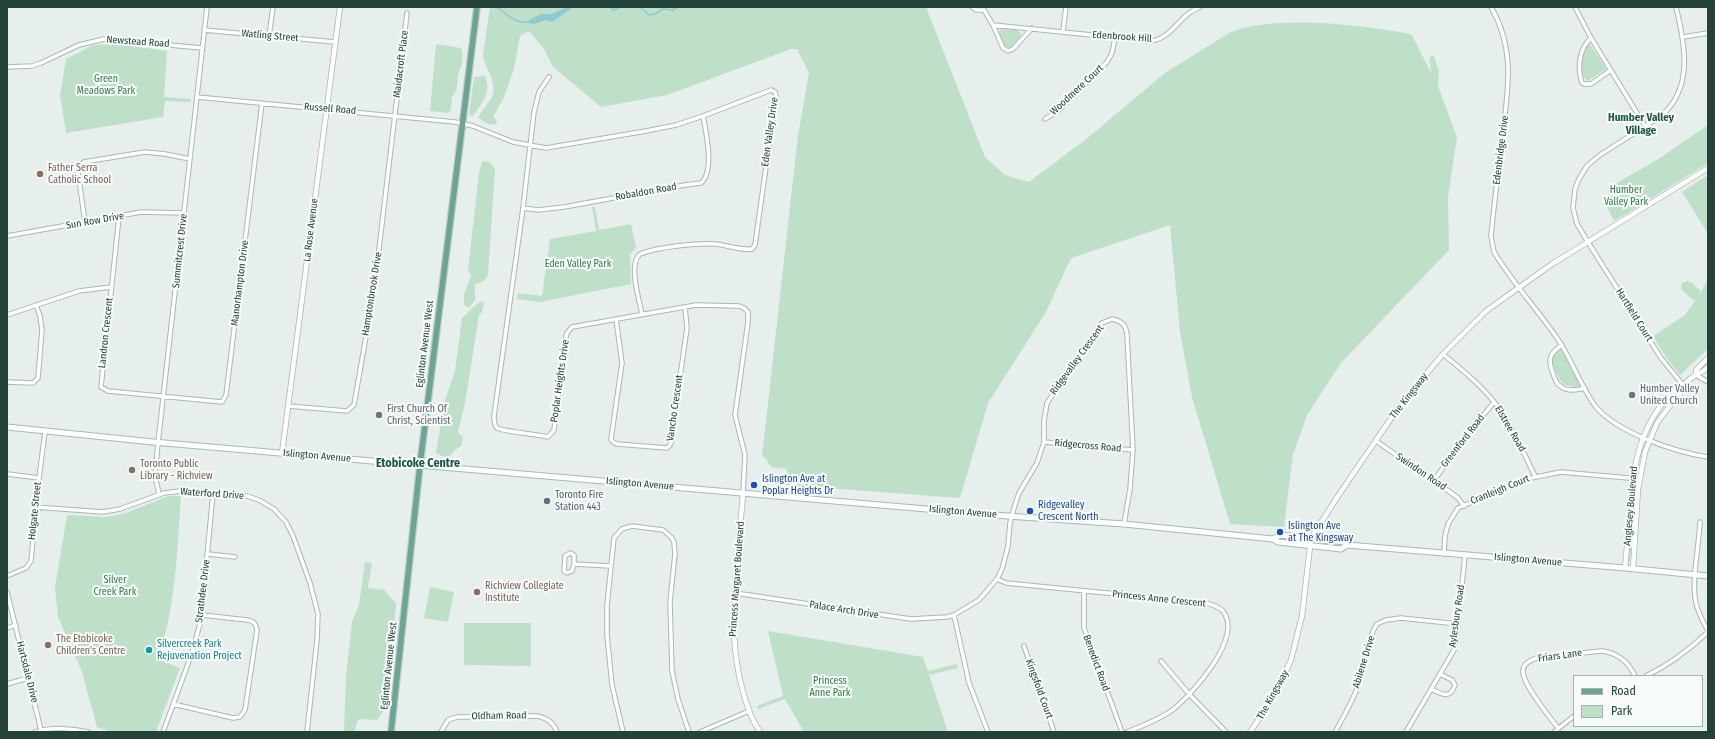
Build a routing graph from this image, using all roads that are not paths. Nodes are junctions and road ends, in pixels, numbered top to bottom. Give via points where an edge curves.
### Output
1 (207, 7) edge
2 (273, 7) edge
3 (340, 7) edge
4 (477, 7) edge
5 (972, 7) edge
6 (1066, 7) edge
7 (1200, 7) edge
8 (1491, 7) edge
9 (1575, 7) edge
10 (1676, 7) edge
11 (1194, 8) edge
12 (985, 9) edge
13 (407, 14) dead end
14 (993, 25) junction
15 (1032, 28) junction
16 (204, 30) junction
17 (1063, 31) junction
18 (1708, 34) edge
19 (270, 36) junction
20 (1683, 37) junction
21 (1115, 38) junction
22 (1591, 38) junction
23 (335, 42) junction
24 (202, 48) junction
25 (7, 67) edge
26 (1611, 70) junction
27 (549, 77) dead end
28 (197, 97) junction
29 (262, 103) junction
30 (326, 109) junction
31 (396, 115) junction
32 (703, 116) junction
33 (1045, 119) dead end
34 (462, 123) junction
35 (1645, 126) junction
36 (530, 145) junction
37 (190, 159) junction
38 (1708, 168) edge
39 (523, 208) junction
40 (184, 213) junction
41 (119, 217) junction
42 (85, 222) junction
43 (7, 236) edge
44 (1588, 242) junction
45 (111, 287) junction
46 (1519, 288) junction
47 (36, 305) junction
48 (685, 307) junction
49 (642, 314) junction
50 (7, 316) edge
51 (616, 319) junction
52 (1562, 345) junction
53 (1443, 354) junction
54 (1708, 358) edge
55 (1708, 367) edge
56 (1696, 375) junction
57 (7, 382) edge
58 (1708, 382) edge
59 (1682, 386) junction
60 (1585, 388) junction
61 (163, 396) junction
62 (1494, 402) junction
63 (288, 406) junction
64 (7, 427) edge
65 (45, 432) junction
66 (1642, 436) junction
67 (1649, 440) junction
68 (1376, 441) junction
69 (1044, 442) junction
70 (158, 443) junction
71 (1132, 450) junction
72 (282, 453) junction
73 (1708, 458) edge
74 (420, 465) junction
75 (7, 474) edge
76 (1535, 476) junction
77 (39, 478) junction
78 (1632, 478) junction
79 (1640, 479) junction
80 (1434, 481) junction
81 (213, 493) junction
82 (743, 493) junction
83 (159, 494) junction
84 (1464, 506) junction
85 (35, 507) junction
86 (1012, 516) junction
87 (1700, 522) dead end
88 (1124, 524) junction
89 (1311, 538) junction
90 (1274, 539) junction
91 (1347, 545) junction
92 (1310, 546) junction
93 (208, 554) junction
94 (1444, 554) junction
95 (1465, 555) junction
96 (235, 557) dead end
97 (574, 564) junction
98 (610, 566) junction
99 (1625, 568) junction
100 (1633, 569) junction
101 (1695, 575) junction
102 (7, 576) edge
103 (1708, 576) edge
104 (997, 580) junction
105 (1084, 591) junction
106 (7, 592) edge
107 (735, 593) junction
108 (202, 615) junction
109 (954, 615) junction
110 (1458, 624) junction
111 (16, 625) junction
112 (7, 628) edge
113 (1708, 631) edge
114 (1024, 646) dead end
115 (1160, 661) dead end
116 (1440, 674) junction
117 (1634, 675) edge
118 (1648, 675) edge
119 (28, 678) junction
120 (7, 684) edge
121 (1431, 689) junction
122 (1189, 694) junction
123 (173, 704) junction
124 (749, 711) junction
125 (1573, 717) edge
126 (1558, 728) junction
127 (42, 730) junction
128 (35, 732) edge
129 (88, 732) edge
130 (163, 732) edge
131 (307, 732) edge
132 (391, 732) edge
133 (441, 732) edge
134 (557, 732) edge
135 (623, 732) edge
136 (689, 732) edge
137 (700, 732) edge
138 (760, 732) edge
139 (988, 732) edge
140 (1054, 732) edge
141 (1122, 732) edge
142 (1127, 732) edge
143 (1226, 732) edge
144 (1250, 732) edge
145 (1335, 732) edge
146 (1406, 732) edge
147 (1554, 732) edge

1 - 16 street, Summitcrest Drive
2 - 19 street
3 - 23 street, La Rose Avenue
4 - 34 main road, Eglinton Avenue West
5 - 12 street via 976,10
6 - 17 street
7 - 11 street, Edenbrook Hill
8 - 46 street, Edenbridge Drive via 1503,33 1509,77 1491,240 1494,252
9 - 22 street
10 - 20 street, Hartfield Court
11 - 21 street, Edenbrook Hill via 1167,35 1159,39
12 - 14 street
13 - 31 street, Maidacroft Place
14 - 15 street, Edenbrook Hill
14 - 15 street via 1003,48 1008,51 1013,49
15 - 17 street, Edenbrook Hill
16 - 19 street, Watling Street
16 - 24 street, Summitcrest Drive
17 - 21 street, Edenbrook Hill
18 - 20 street
19 - 23 street, Watling Street
20 - 35 street, Hartfield Court via 1684,70 1680,87 1666,111
21 - 33 street, Woodmere Court via 1107,62 1058,111
22 - 26 street
22 - 26 street via 1580,56 1582,83 1591,84
23 - 30 street, La Rose Avenue
24 - 25 street, Newstead Road via 104,39 80,45 37,65
24 - 28 street, Summitcrest Drive
26 - 35 street
27 - 36 street, Poplar Heights Drive via 541,87 537,99
28 - 29 street, Russell Road
28 - 37 street, Summitcrest Drive
29 - 30 street, Russell Road
29 - 61 street, Manorhampton Drive via 226,398 220,402
30 - 31 street, Russell Road
30 - 63 street, La Rose Avenue
31 - 34 street, Russell Road
31 - 63 street, Hamptonbrook Drive via 374,291 354,405 347,411
32 - 36 street, Eden Valley Drive via 639,133 546,148
32 - 39 street, Robaldon Road via 708,138 708,156 705,179 701,183 558,208
32 - 49 street, Eden Valley Drive via 771,90 775,92 754,245 752,249 747,250 728,246 695,245 640,254 634,268
34 - 36 street, Eden Valley Drive via 513,142
34 - 74 main road, Eglinton Avenue West
35 - 44 street, Hartfield Court via 1600,155 1579,179 1573,208 1577,224
36 - 39 street, Poplar Heights Drive
37 - 40 street, Summitcrest Drive
37 - 42 street via 145,152 84,162 79,166 78,173
38 - 44 street, The Kingsway
39 - 51 street, Poplar Heights Drive via 494,416 496,427 500,430 548,437 552,434 567,333 572,327
40 - 41 street, Sun Row Drive via 151,211
40 - 61 street, Summitcrest Drive
41 - 42 street, Sun Row Drive
41 - 45 street, Landron Crescent
42 - 43 street, Sun Row Drive
44 - 46 street, The Kingsway
44 - 59 street, Hartfield Court via 1661,358
45 - 47 street via 79,291
45 - 61 street, Landron Crescent via 101,387 108,391
46 - 52 street, Edenbridge Drive
46 - 53 street, The Kingsway via 1486,311
47 - 50 street
47 - 57 street via 42,330 38,378 33,383
48 - 49 street, Poplar Heights Drive
48 - 51 street, Vancho Crescent via 686,328 672,442 667,448 617,444 611,439 622,363
48 - 82 street, Poplar Heights Drive via 739,306 748,312 735,415 745,455
49 - 51 street, Poplar Heights Drive
52 - 60 street, Edenbridge Drive
52 - 60 street via 1551,353 1549,358 1556,381 1564,388
53 - 62 street, Elstree Road via 1480,386
53 - 68 street, The Kingsway
54 - 56 street, Anglesey Boulevard via 1696,370
55 - 56 street, Anglesey Boulevard
56 - 58 street
56 - 59 street, Anglesey Boulevard
59 - 66 street, Anglesey Boulevard via 1675,389 1656,412
59 - 67 street, Anglesey Boulevard via 1680,394 1662,416
60 - 66 street, Edenbridge Drive via 1597,407 1608,418
61 - 70 street, Summitcrest Drive
62 - 76 street, Elstree Road
62 - 80 street, Greenford Road
63 - 72 street, La Rose Avenue
64 - 65 main road, Islington Avenue
65 - 70 main road, Islington Avenue
65 - 77 street, Holgate Street
66 - 67 street, Edenbridge Drive
66 - 78 street, Anglesey Boulevard
67 - 73 street, Edenbridge Drive via 1674,450
67 - 79 street, Anglesey Boulevard
68 - 80 street, Swindon Road
68 - 89 street, The Kingsway
69 - 71 street, Ridgecross Road
69 - 71 street, Ridgevalley Crescent via 1047,403 1100,325 1112,319 1122,323 1126,328
69 - 86 street, Ridgevalley Crescent via 1037,463 1019,493
70 - 72 main road, Islington Avenue
70 - 83 street, Summitcrest Drive via 155,476
71 - 88 street, Ridgevalley Crescent via 1130,489
72 - 74 main road, Islington Avenue
74 - 82 main road, Islington Avenue
74 - 132 main road, Eglinton Avenue West
75 - 77 street
76 - 78 street, Cranleigh Court via 1561,472
76 - 84 street, Cranleigh Court
77 - 85 street, Holgate Street
78 - 79 street, Cranleigh Court
78 - 99 street, Anglesey Boulevard
79 - 100 street, Anglesey Boulevard
80 - 84 street, Swindon Road via 1458,498
81 - 83 street, Waterford Drive via 182,491
81 - 93 street, Strathdee Drive
81 - 131 street, Waterford Drive via 247,496 265,502 281,514 293,536 314,598 318,619
82 - 86 main road, Islington Avenue
82 - 107 street, Princess Margaret Boulevard
83 - 85 street, Waterford Drive via 120,509 103,512
84 - 94 street, Cranleigh Court via 1458,508 1448,524
85 - 102 street, Holgate Street via 31,561 26,568
86 - 88 main road, Islington Avenue
86 - 104 street, Ridgevalley Crescent via 1007,552
87 - 101 street
88 - 90 main road, Islington Avenue
89 - 90 main road, Islington Avenue via 1280,535
89 - 91 main road, Islington Avenue via 1344,542
89 - 92 street, The Kingsway
90 - 92 main road, Islington Avenue via 1278,542
91 - 92 main road, Islington Avenue via 1341,549
91 - 94 main road, Islington Avenue
92 - 144 street, The Kingsway via 1302,616 1293,655 1272,700
93 - 96 street
93 - 108 street, Strathdee Drive
94 - 95 main road, Islington Avenue
95 - 99 main road, Islington Avenue
95 - 110 street, Aylesbury Road
97 - 97 street via 574,555 567,554 564,571 572,571
97 - 98 street
98 - 135 street via 607,635 612,685
98 - 136 street via 614,538 622,529 632,526 663,530 674,542 670,602 672,671
99 - 100 main road, Islington Avenue
100 - 101 main road, Islington Avenue
101 - 103 main road, Islington Avenue
101 - 113 street via 1696,603
104 - 105 street, Princess Anne Crescent
104 - 109 street via 979,600
105 - 122 street, Princess Anne Crescent via 1200,602 1220,608 1227,620 1224,643 1211,668
105 - 141 street, Benedict Road via 1084,628
106 - 111 street, Hartsdale Drive
107 - 109 street, Palace Arch Drive via 897,618 928,619
107 - 124 street, Princess Margaret Boulevard via 734,652
108 - 123 street, Strathdee Drive via 192,654
108 - 123 street via 248,620 256,626 245,710 240,717 233,718
109 - 139 street via 969,683
110 - 116 street, Aylesbury Road via 1454,650
110 - 145 street, Abilene Drive via 1394,618 1377,624 1372,633 1359,683
111 - 112 street
111 - 119 street, Hartsdale Drive
113 - 118 street via 1668,664
114 - 140 street, Kingsfold Court
115 - 122 street
116 - 121 street, Aylesbury Road
116 - 121 street via 1452,680 1455,685 1453,691 1443,695
117 - 126 street, Friars Lane via 1629,664 1620,656 1602,651 1531,660 1523,670 1524,680
119 - 120 street
119 - 127 street, Hartsdale Drive
121 - 146 street, Aylesbury Road
122 - 142 street, Princess Anne Crescent via 1163,716
122 - 143 street
123 - 130 street, Strathdee Drive
124 - 137 street
124 - 138 street, Princess Margaret Boulevard
125 - 126 street
126 - 147 street
127 - 128 street
127 - 129 street
133 - 134 street, Oldham Road via 448,720 457,717 537,716 548,719

